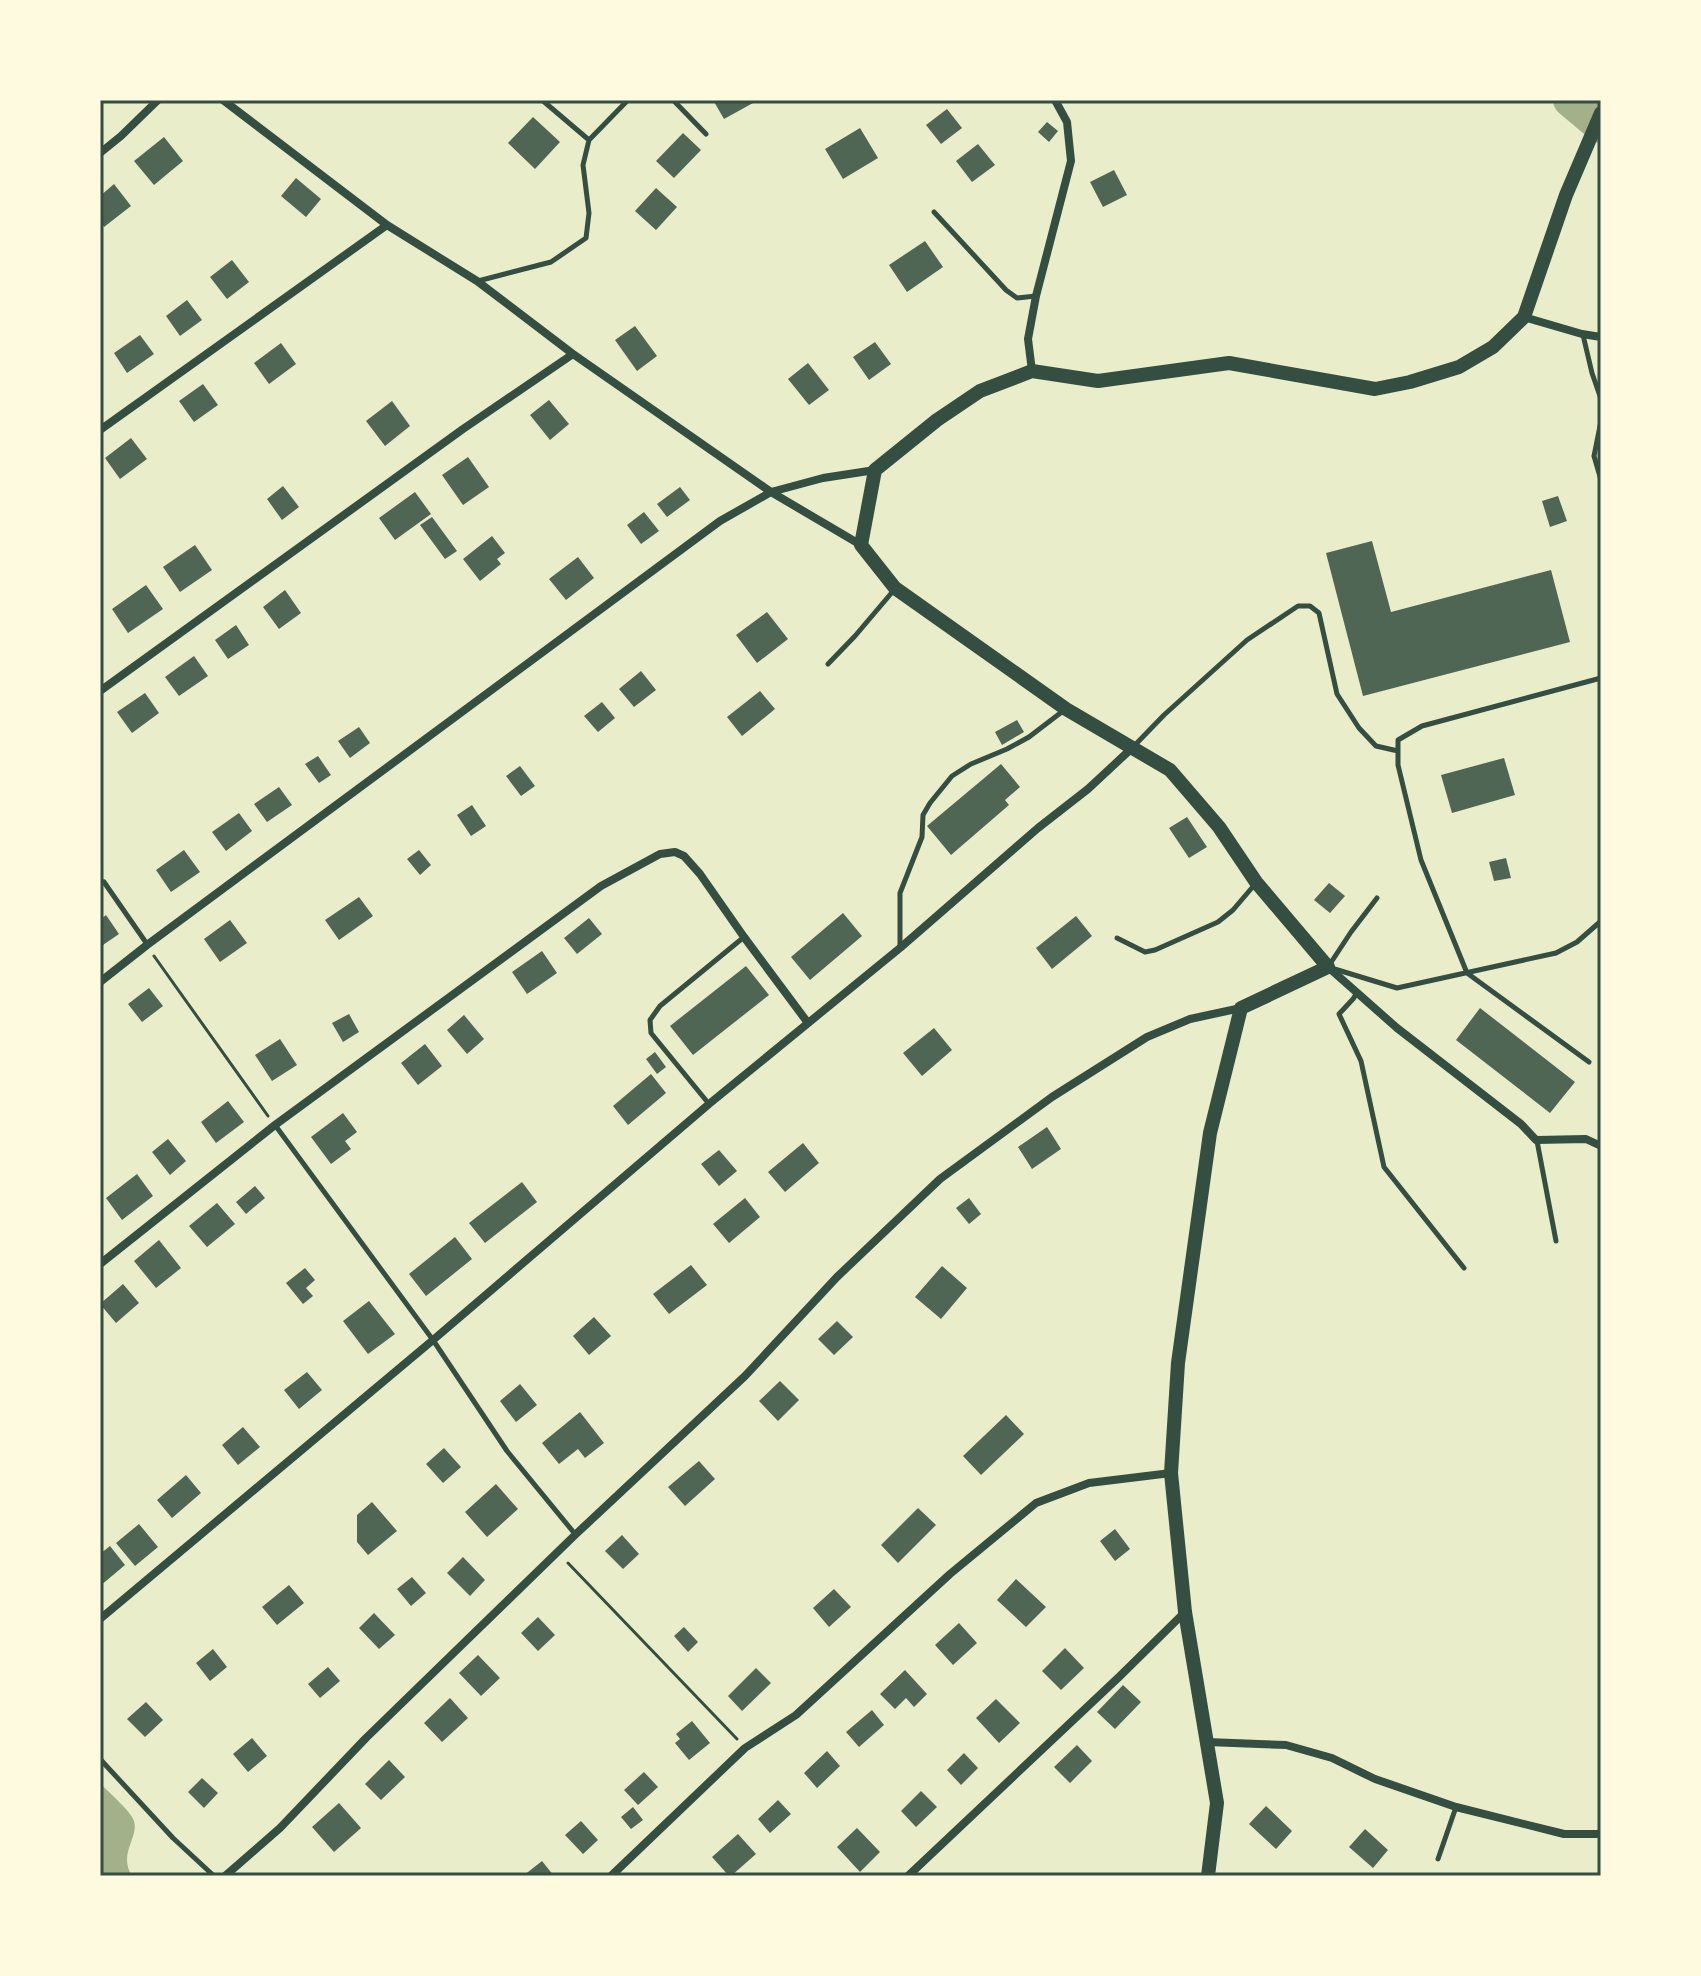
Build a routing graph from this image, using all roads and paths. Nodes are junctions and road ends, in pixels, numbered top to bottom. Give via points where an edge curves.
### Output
1 (158, 100) edge
2 (223, 100) edge
3 (542, 100) edge
4 (628, 100) edge
5 (673, 100) edge
6 (1055, 100) edge
7 (1601, 113) edge
8 (706, 134) dead end
9 (589, 140) junction
10 (100, 153) edge
11 (934, 212) dead end
12 (387, 225) junction
13 (477, 281) junction
14 (1036, 296) junction
15 (1524, 317) junction
16 (1582, 334) junction
17 (1601, 337) edge
18 (573, 354) junction
19 (1032, 371) junction
20 (1601, 399) edge
21 (1601, 421) edge
22 (100, 430) edge
23 (875, 470) junction
24 (1601, 480) edge
25 (771, 492) junction
26 (861, 545) junction
27 (895, 588) junction
28 (828, 664) dead end
29 (1601, 678) edge
30 (100, 691) edge
31 (1066, 709) junction
32 (1131, 749) junction
33 (1398, 751) junction
34 (104, 882) dead end
35 (1256, 882) junction
36 (1377, 898) dead end
37 (1601, 921) edge
38 (744, 937) junction
39 (1117, 938) dead end
40 (147, 945) junction
41 (900, 948) junction
42 (1328, 967) junction
43 (1467, 973) junction
44 (100, 982) edge
45 (1357, 992) junction
46 (1241, 1008) junction
47 (808, 1023) junction
48 (1589, 1062) dead end
49 (709, 1104) junction
50 (275, 1125) junction
51 (1536, 1140) junction
52 (1601, 1146) edge
53 (1556, 1241) dead end
54 (100, 1264) edge
55 (1464, 1268) dead end
56 (433, 1340) junction
57 (1171, 1473) junction
58 (575, 1535) junction
59 (558, 1553) junction
60 (1185, 1612) junction
61 (100, 1619) edge
62 (1207, 1742) junction
63 (745, 1748) junction
64 (100, 1759) edge
65 (1456, 1807) junction
66 (1601, 1834) edge
67 (1438, 1859) dead end
68 (214, 1876) edge
69 (225, 1876) edge
70 (611, 1876) edge
71 (908, 1876) edge
72 (1208, 1876) edge

1 - 10 street
2 - 12 street
3 - 9 lane
4 - 9 lane
5 - 8 lane
6 - 14 street via 1067,122 1071,161
7 - 15 main road
9 - 13 lane via 583,165 589,213 586,238 551,262
11 - 14 lane via 1017,298
12 - 13 street
12 - 22 street
13 - 18 street
14 - 19 street via 1028,339
15 - 16 street
15 - 19 main road via 1493,347 1459,367 1375,389 1229,363 1098,381
16 - 17 street
16 - 20 lane
18 - 25 street
18 - 30 street
19 - 23 main road via 980,391
21 - 24 lane via 1594,456
23 - 25 street
23 - 26 main road
25 - 26 street
25 - 40 street via 720,521
26 - 27 main road
27 - 28 lane
27 - 31 main road
29 - 33 lane via 1422,726 1398,740
31 - 32 main road
31 - 41 lane via 1029,737 952,776 930,803 900,893
32 - 33 lane via 1247,640 1298,606 1310,606 1319,613 1337,694 1376,746
32 - 35 main road via 1170,770 1219,827
32 - 41 street
33 - 43 lane via 1421,860
34 - 40 lane
35 - 39 lane via 1218,922 1155,950 1145,952
35 - 42 main road
36 - 42 lane
37 - 43 lane via 1556,953
38 - 47 street
38 - 49 lane via 650,1020 651,1033
38 - 50 street via 684,856 660,854 601,886
40 - 44 street
40 - 50 path
41 - 47 street
42 - 43 lane via 1397,988
42 - 45 street
42 - 46 main road
43 - 48 lane
45 - 51 street
45 - 55 lane via 1339,1014 1361,1061 1384,1167
46 - 57 main road via 1210,1133 1178,1363
46 - 58 street via 1190,1019 1147,1037 1052,1097 940,1179 837,1277 745,1376
47 - 49 street
49 - 56 street
50 - 54 street
50 - 56 lane
51 - 52 street via 1586,1139
51 - 53 lane
56 - 58 lane via 507,1451
56 - 61 street
57 - 60 main road
57 - 63 street via 1089,1483 1036,1503 796,1715
58 - 59 street
59 - 63 path
59 - 69 street
60 - 62 main road
60 - 71 street
62 - 65 street via 1286,1745
62 - 72 main road via 1217,1803
63 - 70 street
64 - 68 lane
65 - 66 street via 1564,1834
65 - 67 lane

